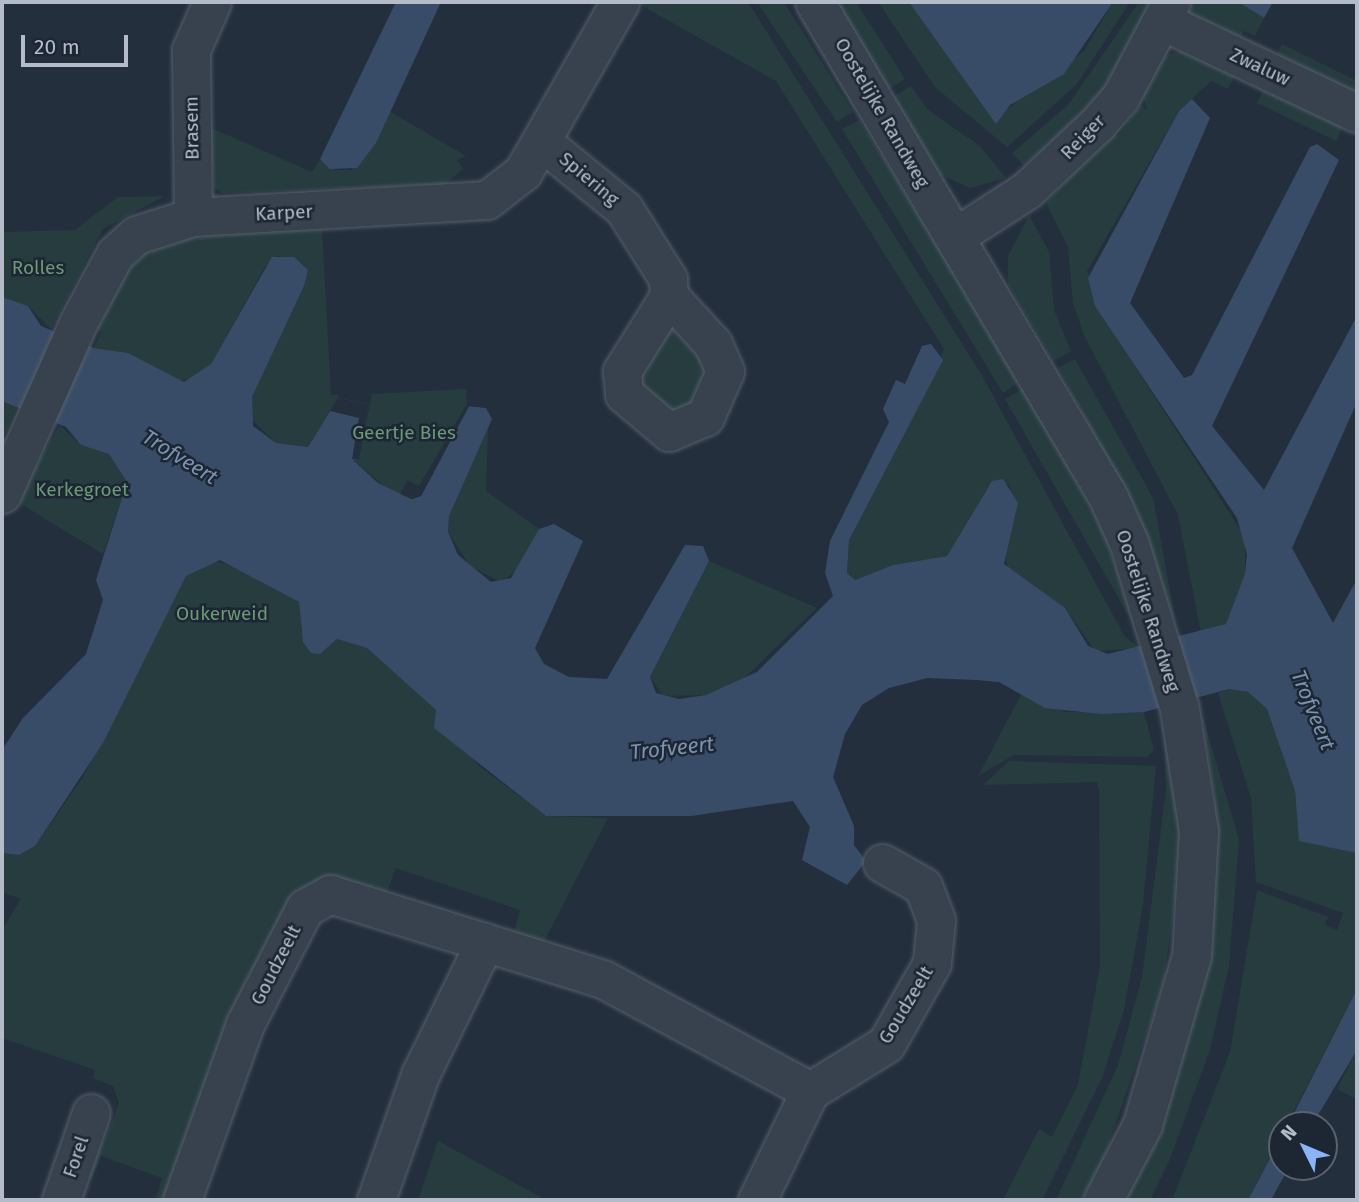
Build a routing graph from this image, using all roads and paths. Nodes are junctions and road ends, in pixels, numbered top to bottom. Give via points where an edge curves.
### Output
1 (212, 2) edge
2 (620, 2) edge
3 (814, 2) edge
4 (1167, 11) edge
5 (1357, 113) edge
6 (541, 141) junction
7 (193, 217) junction
8 (956, 236) junction
9 (669, 296) dead end
10 (2, 494) edge
11 (883, 863) dead end
12 (485, 942) junction
13 (810, 1091) junction
14 (91, 1113) dead end
15 (61, 1200) edge
16 (182, 1200) edge
17 (376, 1200) edge
18 (757, 1200) edge
19 (1104, 1200) edge

1 - 7 street, Brasem via 191,50
2 - 6 street, Karper
3 - 8 street, Oostelijke Randweg
4 - 5 street, Zwaluw
4 - 8 street, Reiger via 1120,98 1073,150
6 - 7 street, Karper via 523,172 486,200
6 - 9 street, Spiering via 624,209 668,279
7 - 10 street, Karper via 157,224 115,254 79,321
8 - 19 street, Oostelijke Randweg via 1109,498 1157,629 1180,710 1199,832 1194,945 1143,1125
11 - 13 street, Goudzeelt via 923,886 936,920 933,963 886,1045
12 - 13 street, Goudzeelt via 603,979
12 - 16 street, Goudzeelt via 330,894 305,908 245,1024
12 - 17 street via 420,1075
13 - 18 street
14 - 15 street, Forel

